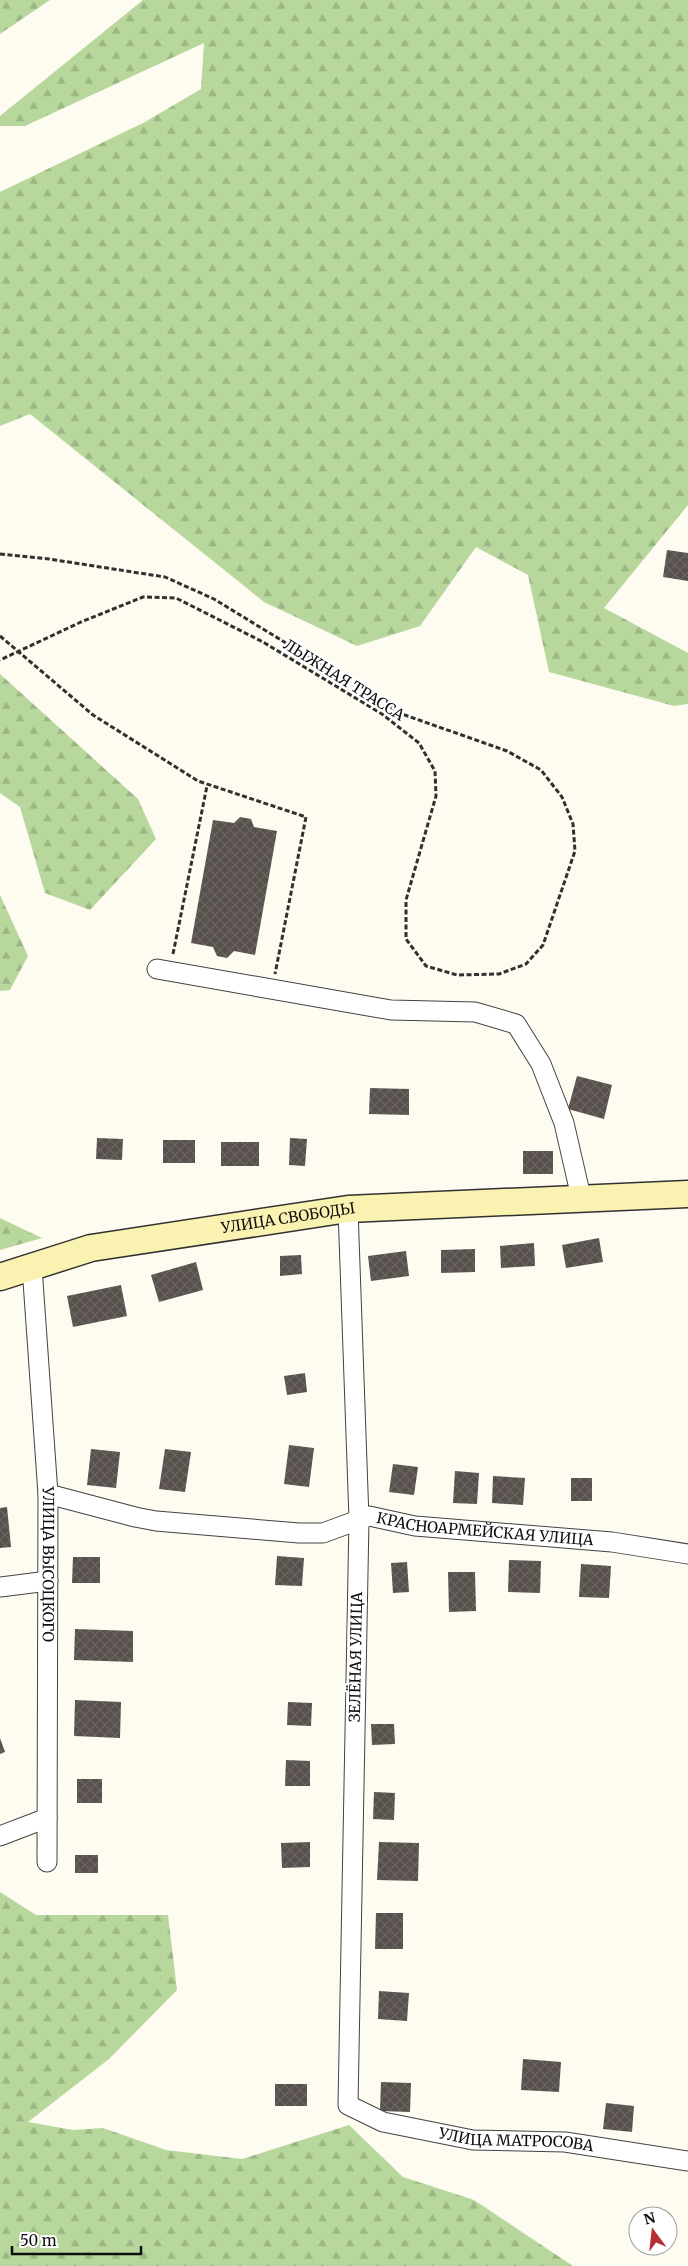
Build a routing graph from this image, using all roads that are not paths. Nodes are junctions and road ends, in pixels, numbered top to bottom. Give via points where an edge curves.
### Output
1 (163, 970) road end
2 (688, 1194) edge
3 (581, 1197) junction
4 (348, 1209) junction
5 (32, 1267) junction
6 (0, 1277) edge
7 (48, 1494) junction
8 (359, 1520) junction
9 (688, 1554) edge
10 (48, 1581) junction
11 (0, 1587) edge
12 (47, 1818) junction
13 (0, 1836) edge
14 (47, 1862) dead end
15 (348, 2105) joint
16 (688, 2161) edge

1 - 3 street via 392,1010 475,1012 516,1024 541,1064 564,1124
2 - 3 street, УЛИЦА СВОБОДЫ
3 - 4 street, УЛИЦА СВОБОДЫ
4 - 5 street, УЛИЦА СВОБОДЫ via 91,1248
4 - 8 street, ЗЕЛЁНАЯ УЛИЦА
5 - 6 street, УЛИЦА СВОБОДЫ
5 - 7 street, УЛИЦА ВЫСОЦКОГО
7 - 8 street, КРАСНОАРМЕЙСКАЯ УЛИЦА via 142,1518 280,1531 323,1533
7 - 10 street, УЛИЦА ВЫСОЦКОГО
8 - 9 street, КРАСНОАРМЕЙСКАЯ УЛИЦА via 369,1516 414,1526 612,1542
8 - 15 street, ЗЕЛЁНАЯ УЛИЦА
10 - 11 street
10 - 12 street, УЛИЦА ВЫСОЦКОГО
12 - 13 street
12 - 14 street, УЛИЦА ВЫСОЦКОГО
15 - 16 street, УЛИЦА МАТРОСОВА via 383,2122 473,2140 565,2142

